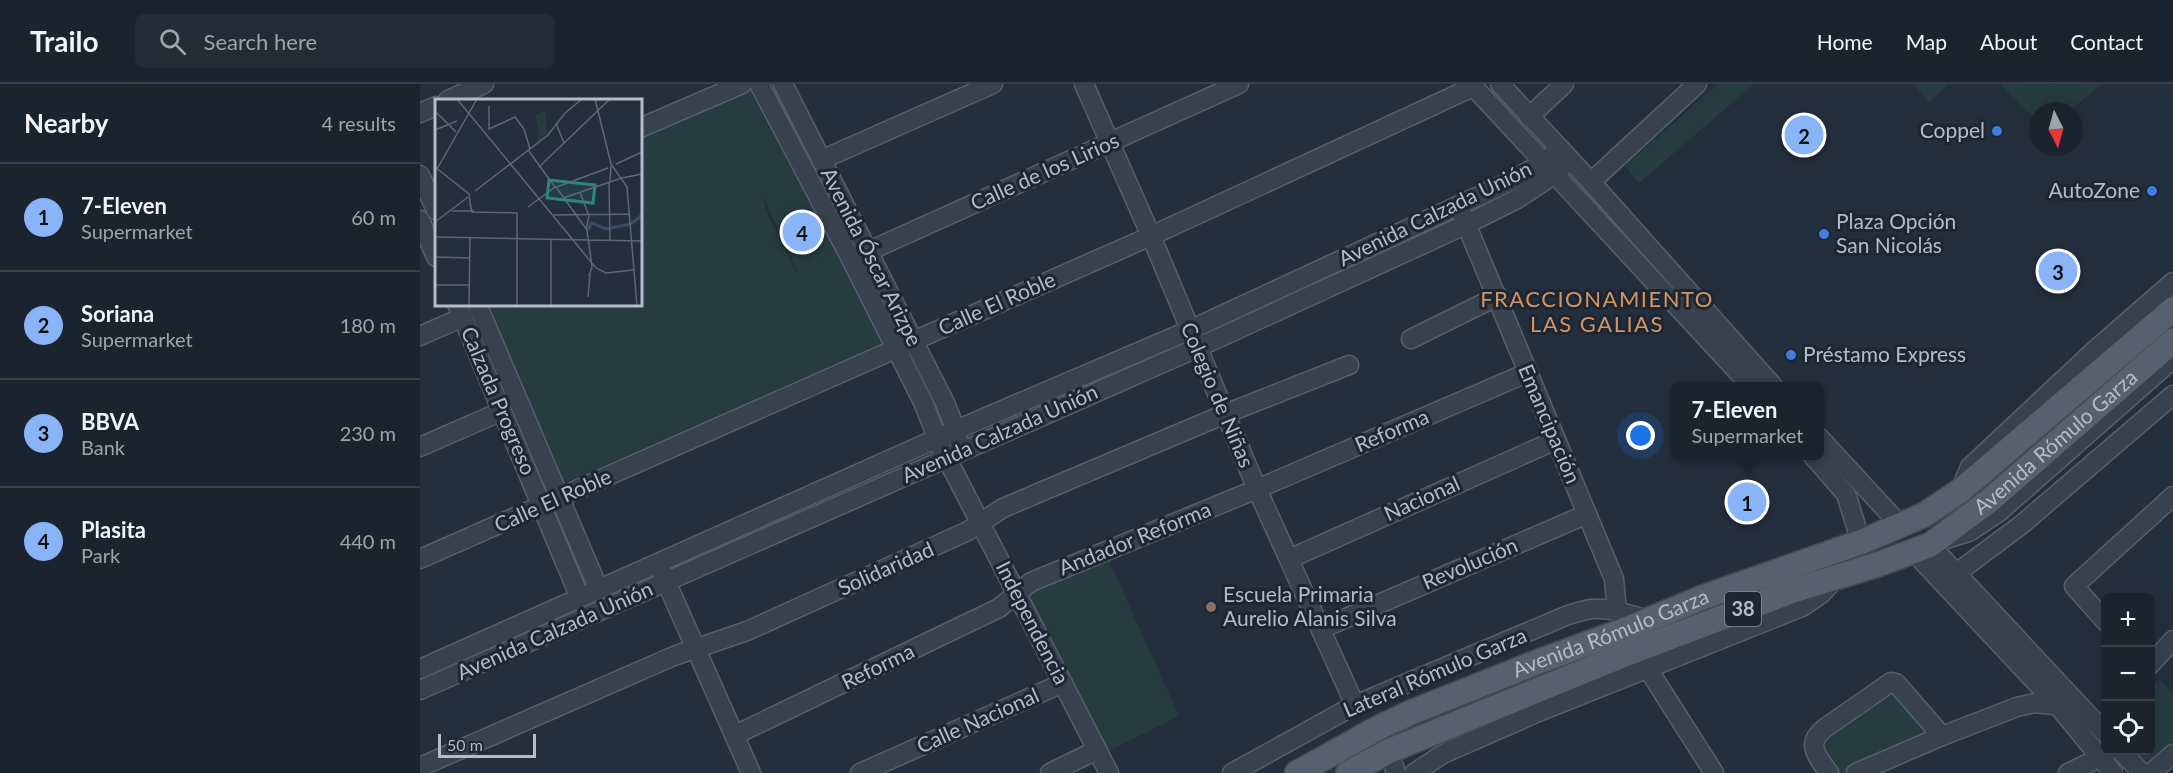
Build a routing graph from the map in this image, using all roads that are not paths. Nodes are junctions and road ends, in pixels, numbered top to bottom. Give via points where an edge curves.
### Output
1 (484, 84) edge
2 (742, 84) edge
3 (759, 84) edge
4 (783, 84) edge
5 (993, 84) edge
6 (1084, 84) edge
7 (1239, 84) edge
8 (1500, 84) edge
9 (1564, 84) edge
10 (1697, 84) edge
11 (1472, 85) edge
12 (450, 99) edge
13 (435, 106) edge
14 (420, 113) edge
15 (1529, 117) junction
16 (642, 127) edge
17 (1111, 143) junction
18 (1564, 155) junction
19 (821, 160) junction
20 (1549, 168) junction
21 (420, 175) edge
22 (1591, 182) junction
23 (1458, 205) junction
24 (435, 208) edge
25 (424, 220) edge
26 (1467, 224) junction
27 (1151, 236) junction
28 (868, 252) junction
29 (435, 254) edge
30 (851, 259) junction
31 (2173, 282) edge
32 (1497, 296) junction
33 (478, 306) edge
34 (2173, 309) edge
35 (460, 311) edge
36 (1190, 330) junction
37 (420, 336) edge
38 (1412, 339) dead end
39 (913, 341) junction
40 (2173, 341) edge
41 (895, 348) junction
42 (1197, 348) junction
43 (2173, 359) edge
44 (1349, 365) dead end
45 (1527, 373) junction
46 (1746, 382) edge
47 (1769, 382) edge
48 (2173, 394) edge
49 (502, 411) junction
50 (1226, 414) junction
51 (956, 430) junction
52 (938, 439) junction
53 (1556, 440) junction
54 (1824, 442) edge
55 (420, 447) edge
56 (1816, 460) edge
57 (953, 461) junction
58 (1257, 489) junction
59 (1960, 491) junction
60 (2173, 496) edge
61 (560, 498) junction
62 (542, 506) junction
63 (1587, 514) junction
64 (981, 524) junction
65 (1899, 524) junction
66 (1861, 542) junction
67 (1926, 546) junction
68 (420, 559) edge
69 (1289, 559) junction
70 (650, 567) junction
71 (1958, 572) junction
72 (1837, 577) junction
73 (658, 585) junction
74 (599, 590) junction
75 (1017, 593) junction
76 (580, 598) junction
77 (1617, 612) junction
78 (2101, 617) edge
79 (1648, 620) junction
80 (1321, 629) junction
81 (2173, 640) edge
82 (697, 648) junction
83 (2155, 660) edge
84 (1648, 669) junction
85 (422, 680) edge
86 (1063, 683) junction
87 (1355, 705) junction
88 (2079, 705) junction
89 (2058, 706) junction
90 (2101, 724) edge
91 (735, 735) junction
92 (1942, 736) junction
93 (1097, 750) junction
94 (2101, 751) edge
95 (2173, 754) edge
96 (2102, 755) edge
97 (2104, 755) edge
98 (2125, 755) edge
99 (1392, 762) edge
100 (420, 767) edge
101 (751, 773) edge
102 (860, 773) edge
103 (1050, 773) edge
104 (1109, 773) edge
105 (1232, 773) edge
106 (1297, 773) edge
107 (1348, 773) edge
108 (1414, 773) edge
109 (1714, 773) edge
110 (1829, 773) edge
111 (1856, 773) edge
112 (2068, 773) edge
113 (2113, 773) edge
114 (2142, 773) edge
115 (2151, 773) edge

1 - 12 street
2 - 16 street
3 - 30 street, Avenida Óscar Arizpe
4 - 19 street, Avenida Óscar Arizpe
5 - 19 street
6 - 17 street, Colegio de Niñas
7 - 17 street, Calle de los Lirios
8 - 15 street
9 - 15 street
10 - 22 street
11 - 20 street
11 - 27 street, Calle El Roble
13 - 14 street
15 - 18 street
17 - 27 street, Colegio de Niñas
17 - 28 street, Calle de los Lirios
18 - 20 street, Avenida Calzada Unión
18 - 22 street
19 - 28 street, Avenida Óscar Arizpe
20 - 23 street, Avenida Calzada Unión
20 - 26 street, Avenida Calzada Unión via 1517,199
20 - 46 street
21 - 24 street
22 - 47 street
23 - 26 street, Emancipación
23 - 36 street, Avenida Calzada Unión
25 - 29 street
26 - 32 street, Emancipación
26 - 42 street, Avenida Calzada Unión
27 - 36 street, Colegio de Niñas
27 - 39 street, Calle El Roble
28 - 30 street, Calle de los Lirios
28 - 39 street, Avenida Óscar Arizpe
30 - 41 street, Avenida Óscar Arizpe
31 - 59 street, Avenida Rómulo Garza via 1970,466
32 - 38 street
32 - 45 street, Emancipación
33 - 61 street, Calzada Progreso
34 - 59 main road, Avenida Rómulo Garza / 38
35 - 37 street
35 - 49 street, Calzada Progreso
36 - 42 street, Colegio de Niñas
36 - 51 street, Avenida Calzada Unión
39 - 41 street, Calle El Roble
39 - 51 street, Avenida Óscar Arizpe
40 - 67 main road, Avenida Rómulo Garza / 38 via 1989,501
41 - 52 street, Avenida Óscar Arizpe
41 - 61 street, Calle El Roble
42 - 50 street, Colegio de Niñas
42 - 57 street, Avenida Calzada Unión
43 - 67 street, Avenida Rómulo Garza via 1999,512 1969,532
44 - 50 street, Solidaridad
45 - 53 street, Emancipación
45 - 58 street, Reforma
48 - 71 street via 2021,525
49 - 55 street
49 - 62 street, Calzada Progreso
50 - 58 street, Colegio de Niñas
50 - 64 street, Solidaridad via 1003,508
51 - 52 street, Avenida Calzada Unión
51 - 57 street, Avenida Óscar Arizpe
52 - 57 street, Avenida Óscar Arizpe
52 - 70 street, Avenida Calzada Unión
53 - 63 street, Emancipación
53 - 69 street, Nacional
54 - 65 street
56 - 66 street via 1846,494
57 - 64 street, Independencia
57 - 73 street, Avenida Calzada Unión
58 - 69 street, Colegio de Niñas
58 - 75 street, Andador Reforma via 1031,582
59 - 65 main road, Avenida Rómulo Garza / 38 via 1924,515
60 - 78 street via 2073,586
61 - 62 street, Calle El Roble
61 - 74 street, Calzada Progreso
62 - 68 street, Calle El Roble
62 - 76 street, Calzada Progreso
63 - 77 street, Emancipación via 1615,583
63 - 80 street, Revolución
64 - 75 street, Independencia
64 - 82 street, Solidaridad via 747,631
65 - 66 main road, Avenida Rómulo Garza / 38
66 - 79 main road, Avenida Rómulo Garza / 38
67 - 71 street
67 - 72 main road, Avenida Rómulo Garza / 38
67 - 89 street
69 - 80 street, Colegio de Niñas
70 - 73 street
70 - 74 street, Avenida Calzada Unión
71 - 88 street
72 - 84 street, Avenida Rómulo Garza via 1802,607
72 - 99 main road, Avenida Rómulo Garza / 38 via 1637,650
73 - 82 street
73 - 85 street, Avenida Calzada Unión
74 - 76 street, Avenida Calzada Unión
75 - 86 street, Independencia
75 - 91 street, Reforma via 999,609
76 - 85 street, Avenida Calzada Unión
77 - 79 street, Lateral Rómulo Garza
77 - 87 street, Lateral Rómulo Garza via 1591,609 1568,615
79 - 106 main road, Avenida Rómulo Garza / 38 via 1412,712
80 - 87 street, Colegio de Niñas
81 - 83 street
82 - 91 street
82 - 100 street, Solidaridad
84 - 108 street, Avenida Rómulo Garza via 1443,754
84 - 109 street
86 - 93 street, Independencia
86 - 102 street, Calle Nacional
87 - 105 street, Lateral Rómulo Garza
88 - 89 street
88 - 90 street
89 - 92 street via 2030,703
89 - 94 street
91 - 101 street
92 - 110 street via 1896,683 1889,682 1816,737 1815,752
92 - 111 street
93 - 103 street
93 - 104 street, Independencia
95 - 115 street
96 - 112 street
97 - 113 street
98 - 114 street
99 - 107 main road, Avenida Rómulo Garza / 38

